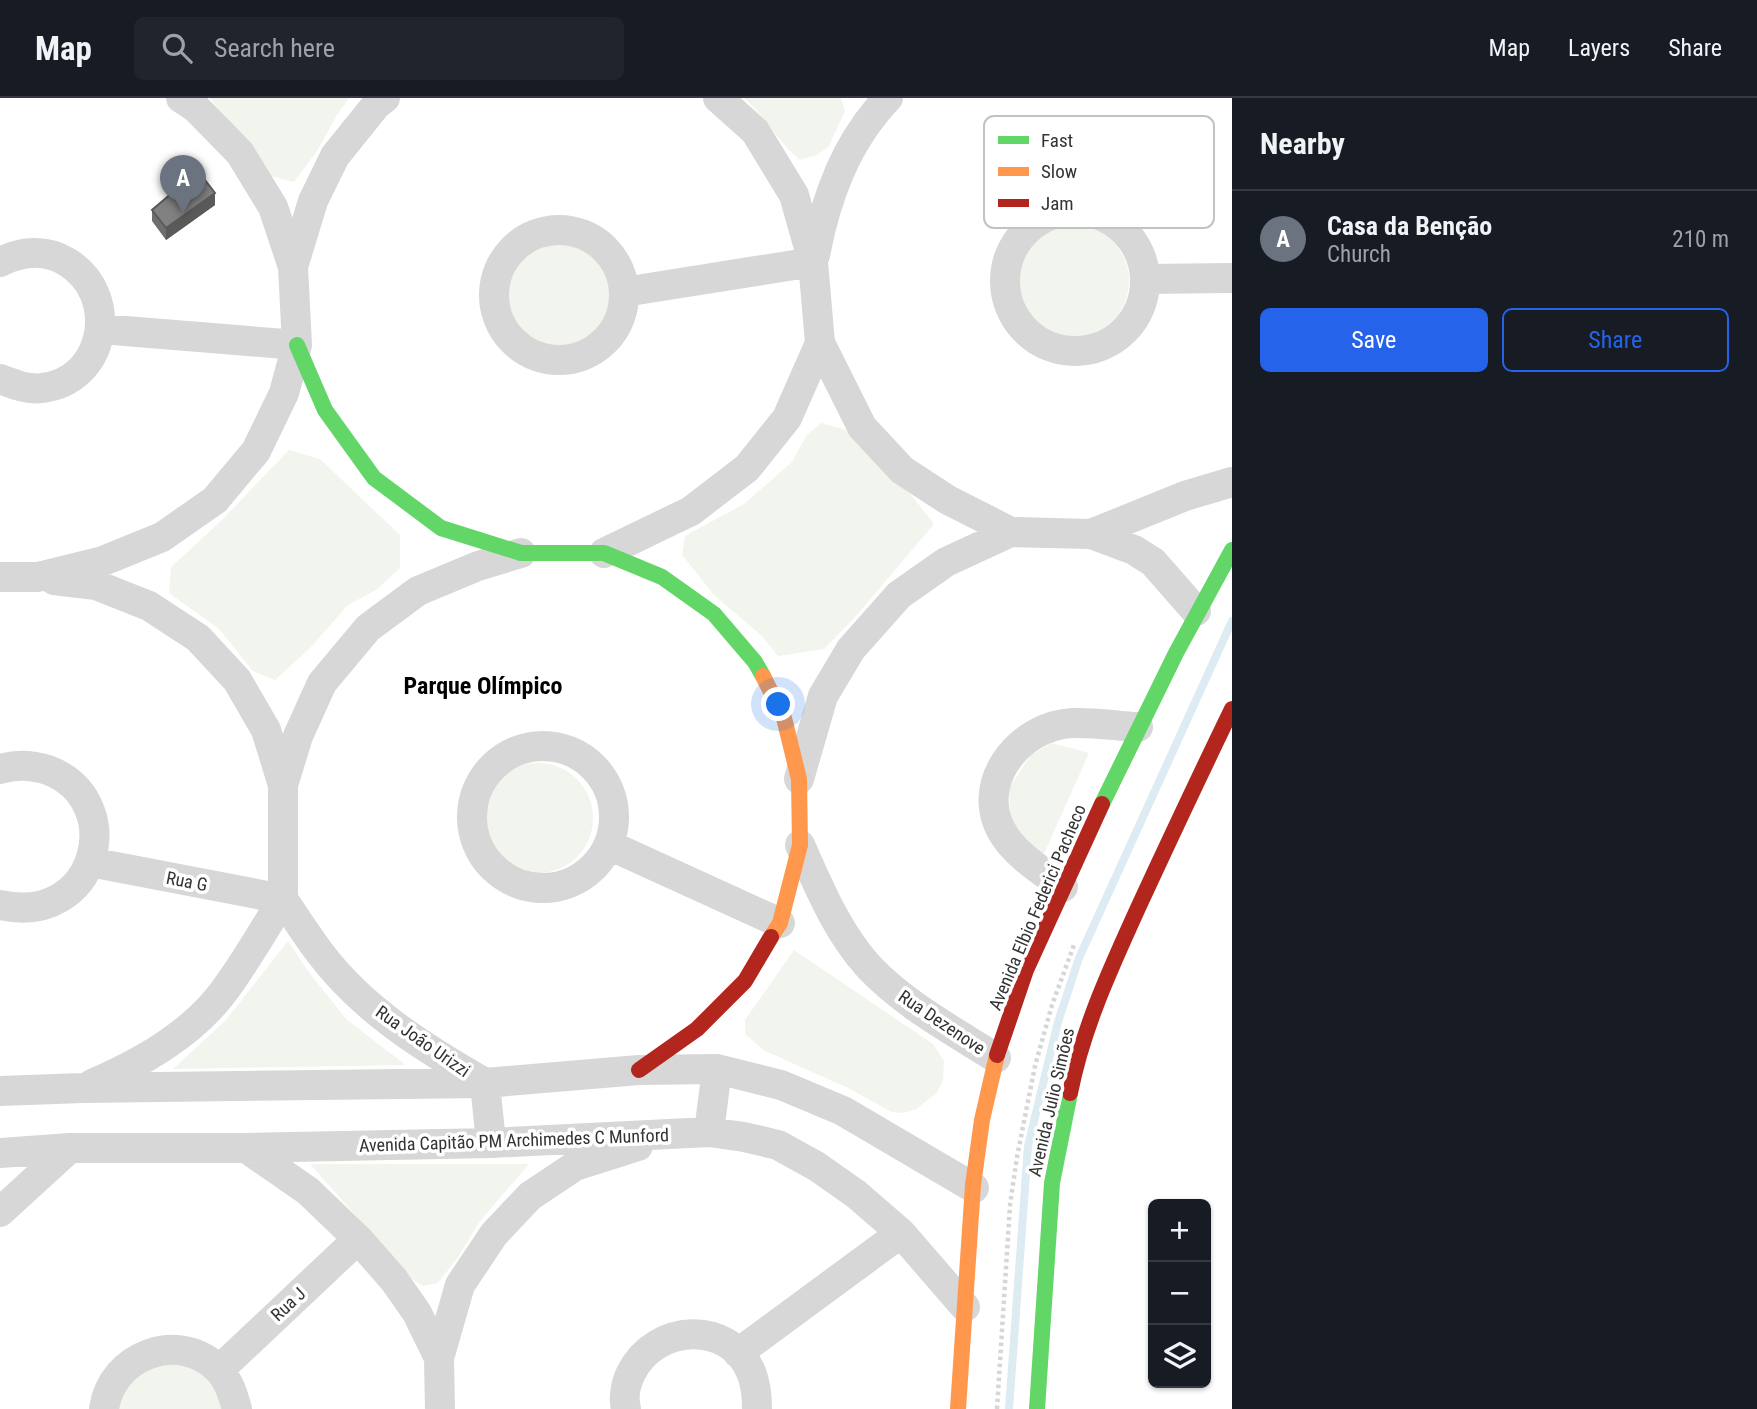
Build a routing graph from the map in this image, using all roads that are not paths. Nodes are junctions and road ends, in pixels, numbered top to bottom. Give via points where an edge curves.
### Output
1 (181, 98) edge
2 (385, 98) edge
3 (719, 98) edge
4 (888, 98) edge
5 (1028, 228) edge
6 (1120, 228) edge
7 (0, 262) edge
8 (813, 262) junction
9 (293, 267) junction
10 (1232, 278) edge
11 (1145, 279) junction
12 (624, 292) junction
13 (101, 329) junction
14 (820, 343) junction
15 (298, 345) junction
16 (0, 379) edge
17 (1232, 482) edge
18 (1011, 532) junction
19 (1091, 534) junction
20 (1232, 550) edge
21 (521, 553) junction
22 (604, 553) junction
23 (0, 577) edge
24 (38, 577) junction
25 (1196, 611) junction
26 (1232, 709) edge
27 (1138, 727) junction
28 (0, 769) edge
29 (799, 779) junction
30 (283, 785) junction
31 (609, 845) junction
32 (800, 845) junction
33 (90, 862) junction
34 (1063, 887) junction
35 (283, 899) junction
36 (0, 905) edge
37 (780, 923) junction
38 (996, 1058) junction
39 (717, 1069) junction
40 (639, 1070) junction
41 (485, 1083) junction
42 (83, 1088) junction
43 (0, 1091) edge
44 (709, 1132) junction
45 (679, 1133) junction
46 (491, 1143) junction
47 (70, 1148) junction
48 (246, 1148) junction
49 (0, 1153) edge
50 (974, 1188) junction
51 (0, 1212) edge
52 (901, 1233) junction
53 (358, 1239) junction
54 (965, 1307) junction
55 (738, 1353) junction
56 (439, 1358) junction
57 (219, 1370) junction
58 (104, 1409) edge
59 (237, 1409) edge
60 (440, 1409) edge
61 (626, 1409) edge
62 (757, 1409) edge
63 (958, 1409) edge
64 (1037, 1409) edge

1 - 9 street via 240,153 273,207
2 - 9 street via 335,156 313,201
3 - 8 street via 755,131 794,195
4 - 8 street via 839,170
5 - 11 street via 1010,253 1004,277 1007,301 1017,321 1053,348 1074,352 1117,338 1133,322
6 - 11 street via 1141,256
7 - 13 street via 36,252 77,268 92,286 100,306
8 - 12 street
8 - 14 street
9 - 15 street
10 - 11 street
12 - 12 street via 620,270 590,237 546,230 508,253 497,273 493,295 506,334 521,349 561,361 581,357 614,332
13 - 15 street
13 - 16 street via 95,350 82,369 64,381 42,388 20,387
14 - 18 street via 862,427 902,470
14 - 22 street via 787,418 747,468 691,511
15 - 21 main road via 325,410 374,478 441,528
15 - 24 street via 284,393 256,451 215,500 162,537 103,561
17 - 19 street
18 - 19 street
18 - 29 street via 946,562 899,595 851,649 823,696
19 - 25 street via 1153,562
20 - 25 main road, Avenida Elbio Federici Pacheco
21 - 22 main road
21 - 30 street via 418,591 368,628 322,683
22 - 29 main road via 662,577 713,614 747,652 784,718
23 - 24 street
24 - 30 street via 96,585 149,606 198,638 237,680 266,730
25 - 27 main road, Avenida Elbio Federici Pacheco
26 - 64 main road, Avenida Julio Simões via 1101,990 1074,1072 1052,1183
27 - 34 main road, Avenida Elbio Federici Pacheco
27 - 34 street via 1072,723 1044,729 1022,741 1003,764 995,793 996,817 1005,837
28 - 33 street via 36,766 59,775 78,791 93,825
29 - 32 main road
30 - 35 street
31 - 31 street via 615,821 606,785 581,757 559,747 534,746 510,753 490,768 476,789 472,834 481,855 515,884 559,888 580,879
31 - 37 street
32 - 37 main road
32 - 38 street, Rua Dezenove via 833,916 868,966 916,1009
33 - 35 street, Rua G
33 - 36 street via 79,882 63,897 42,907 19,910
34 - 38 main road, Avenida Elbio Federici Pacheco
35 - 41 street, Rua João Urizzi via 320,954 351,989 436,1055
35 - 42 street via 220,997 182,1033 136,1063
37 - 40 main road via 745,981 697,1029
38 - 50 main road, Avenida Elbio Federici Pacheco
39 - 40 street
39 - 44 street
39 - 50 street via 781,1085 843,1111
40 - 41 street
41 - 42 street
41 - 46 street
42 - 43 street
44 - 45 street, Avenida Capitão PM Archimedes C Munford
44 - 52 street, Avenida Capitão PM Archimedes C Munford via 778,1145 856,1194
45 - 46 street, Avenida Capitão PM Archimedes C Munford
45 - 56 street via 575,1166 530,1196 494,1234 460,1284
46 - 48 street, Avenida Capitão PM Archimedes C Munford
47 - 48 street, Avenida Capitão PM Archimedes C Munford
47 - 49 street, Avenida Capitão PM Archimedes C Munford
47 - 51 street
48 - 53 street via 308,1191
50 - 54 main road, Avenida Elbio Federici Pacheco
52 - 54 street, Avenida Capitão PM Archimedes C Munford
52 - 55 street
53 - 56 street via 417,1313
53 - 57 street, Rua J
54 - 63 main road, Avenida Elbio Federici Pacheco
55 - 61 street via 719,1340 697,1334 675,1335 654,1344 627,1380
55 - 62 street via 757,1390
56 - 60 street
57 - 58 street via 182,1350 140,1356 110,1385
57 - 59 street

